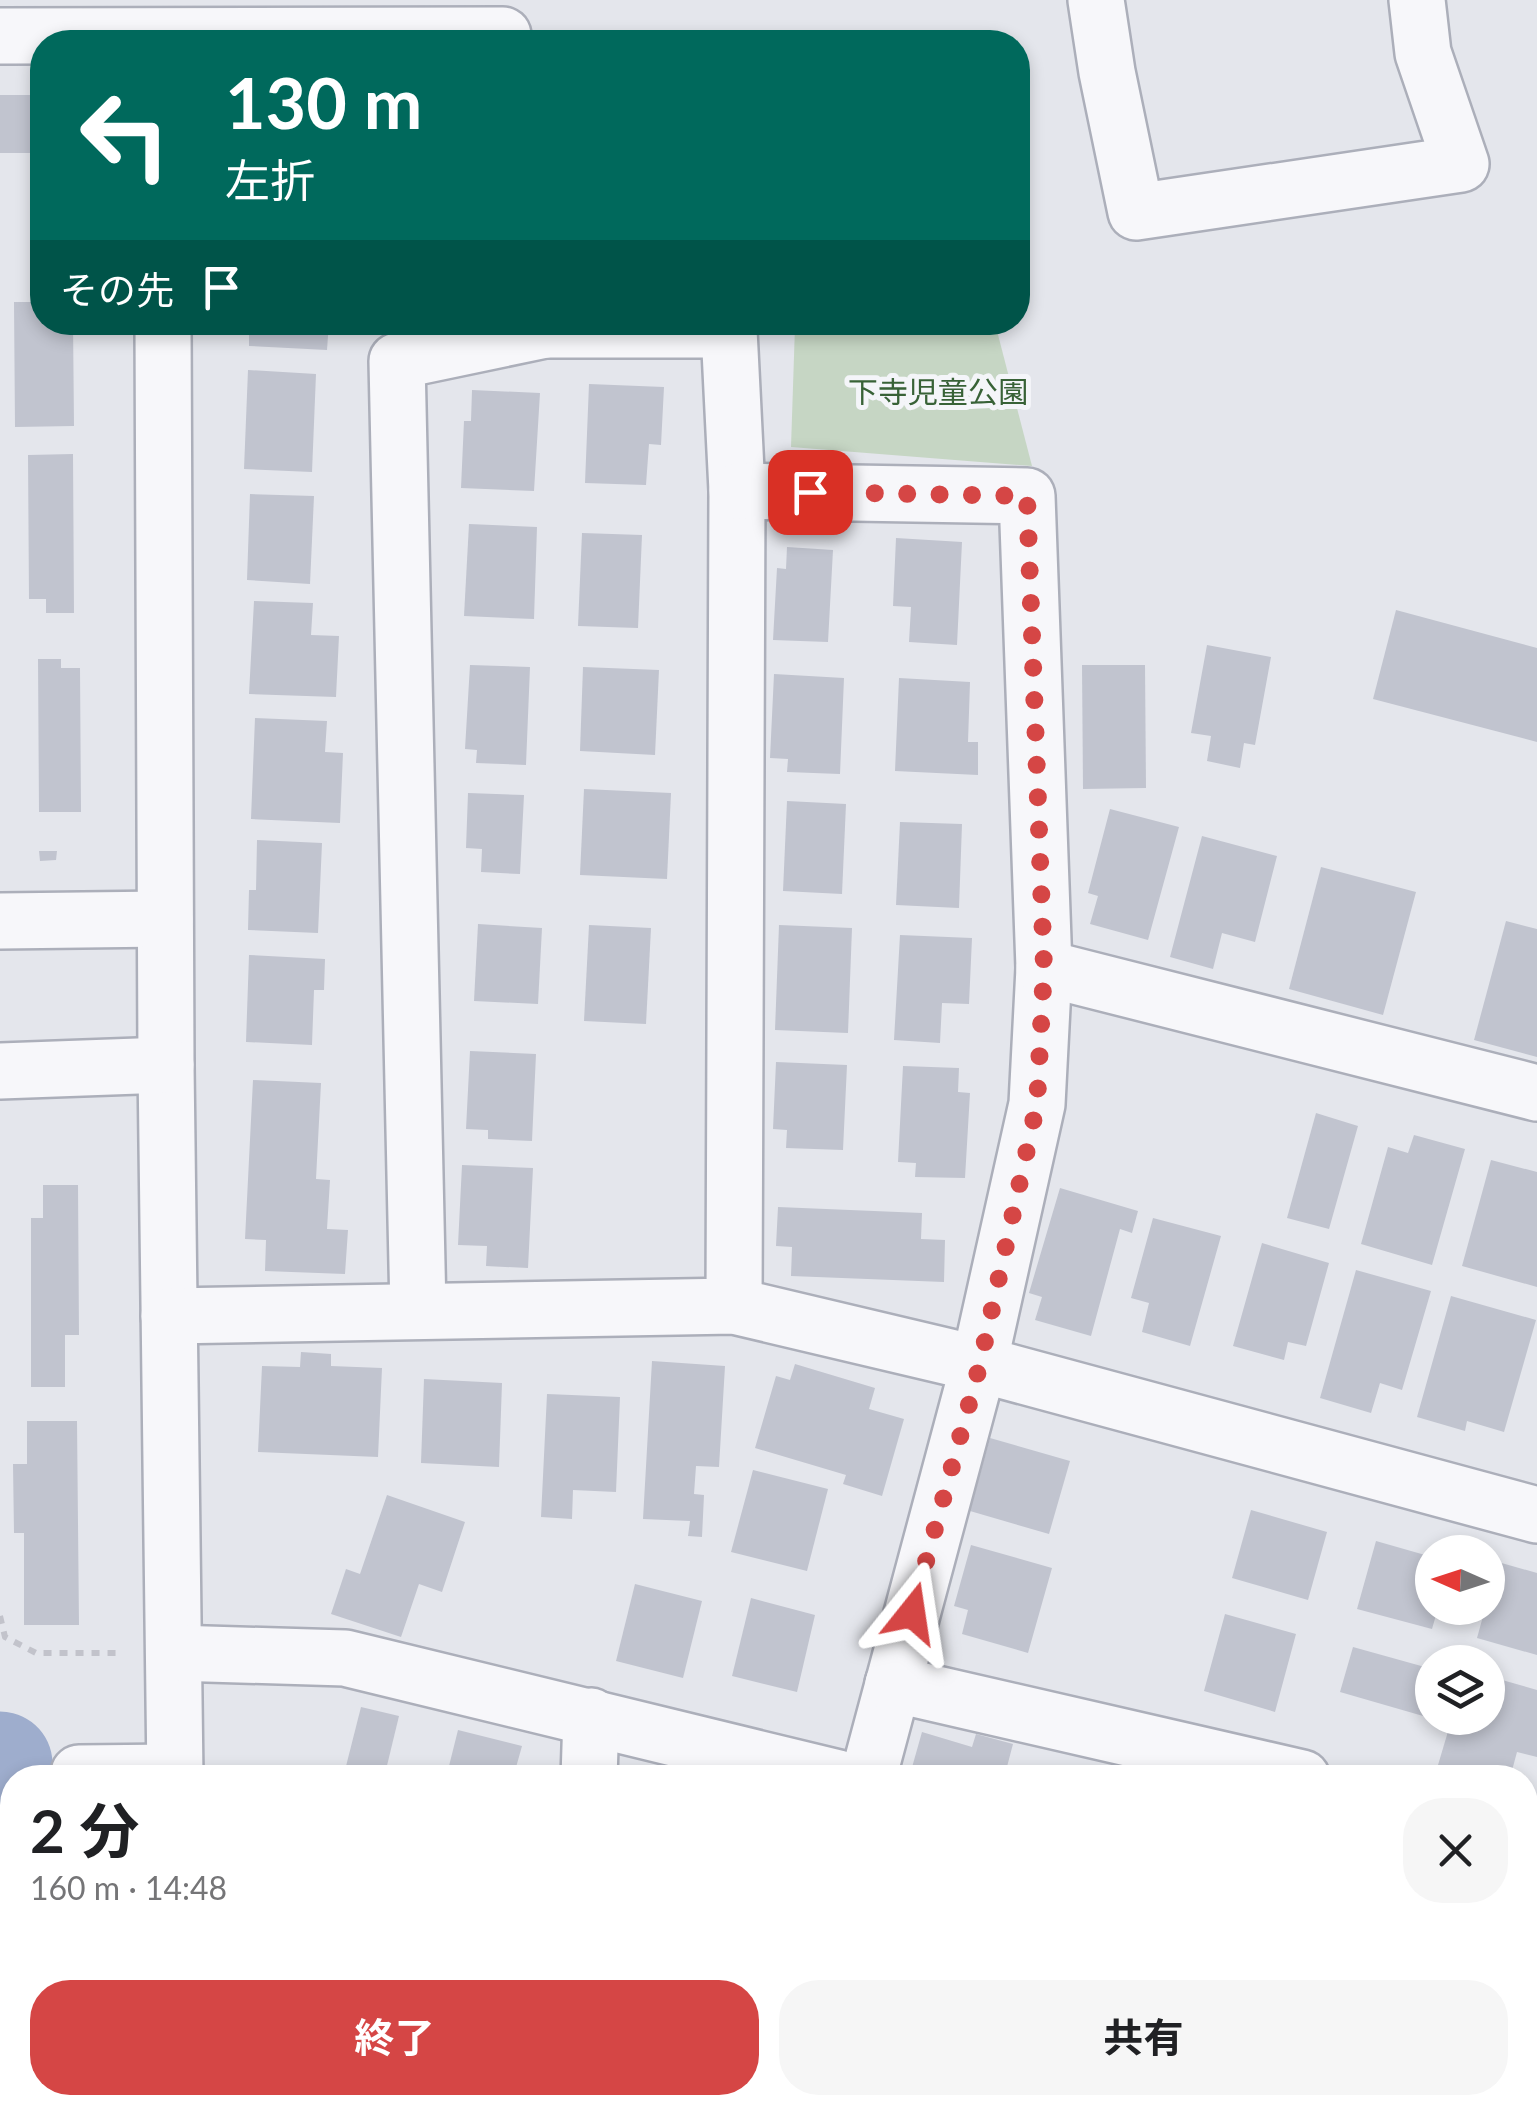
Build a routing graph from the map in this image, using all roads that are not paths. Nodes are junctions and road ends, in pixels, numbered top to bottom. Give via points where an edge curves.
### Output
1 (1096, 0) edge
2 (1417, 0) edge
3 (163, 26) edge
4 (98, 30) edge
5 (314, 30) edge
6 (30, 34) edge
7 (0, 36) edge
8 (164, 335) edge
9 (507, 335) edge
10 (728, 335) edge
11 (738, 491) junction
12 (165, 919) junction
13 (16, 921) edge
14 (1044, 968) junction
15 (166, 1065) junction
16 (20, 1070) edge
17 (1537, 1092) edge
18 (734, 1306) junction
19 (418, 1310) junction
20 (169, 1316) junction
21 (980, 1364) junction
22 (1537, 1515) edge
23 (174, 1652) junction
24 (893, 1684) junction
25 (590, 1716) junction
26 (175, 1765) edge
27 (590, 1765) edge
28 (786, 1765) edge
29 (871, 1765) edge
30 (1242, 1765) edge

1 - 2 street via 1136,212 1461,164 1423,53
3 - 4 street
3 - 5 street
6 - 7 street
8 - 12 street
9 - 19 street via 397,362
10 - 11 street
11 - 14 street via 1027,496
11 - 18 street
12 - 13 street
12 - 15 street
14 - 17 street
14 - 21 street via 1037,1104
15 - 16 street
15 - 20 street
18 - 19 street
18 - 21 street
19 - 20 street
20 - 23 street
21 - 22 street
21 - 24 street
23 - 25 street via 345,1658
23 - 26 street
24 - 29 street
24 - 30 street
25 - 27 street
25 - 28 street

